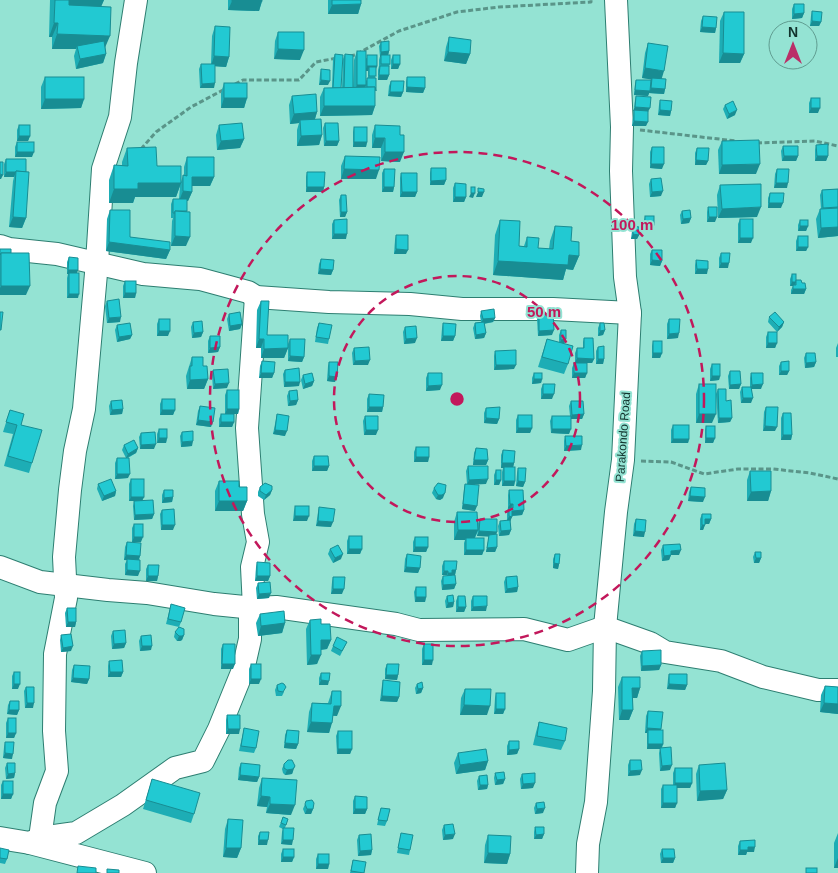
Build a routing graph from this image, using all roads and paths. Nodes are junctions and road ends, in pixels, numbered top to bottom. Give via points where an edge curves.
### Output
1 (136, 0) edge
2 (591, 0) edge
3 (616, 0) edge
4 (234, 85) edge
5 (226, 89) edge
6 (622, 127) junction
7 (743, 142) edge
8 (752, 143) edge
9 (838, 146) edge
10 (135, 152) edge
11 (0, 246) edge
12 (97, 262) junction
13 (256, 297) junction
14 (630, 313) junction
15 (623, 460) junction
16 (838, 479) edge
17 (0, 567) edge
18 (65, 586) junction
19 (254, 608) junction
20 (605, 627) junction
21 (838, 690) edge
22 (0, 838) edge
23 (35, 840) junction
24 (145, 873) edge
25 (586, 873) edge

1 - 12 street via 120,117 103,169
2 - 4 path via 457,12 399,30 355,55 316,62 299,80 243,80
3 - 6 street, Parakondo Road
5 - 10 path via 191,107
6 - 7 path
6 - 14 street, Parakondo Road via 625,277
8 - 9 path via 815,141
11 - 12 street
12 - 13 street via 143,274 200,279
12 - 18 street via 84,409 70,490 64,557
13 - 14 street via 462,309
13 - 19 street via 247,428 258,542 252,567
14 - 15 street, Parakondo Road
15 - 16 path via 671,462 704,474 738,469 773,469
15 - 20 street, Parakondo Road
17 - 18 street via 40,582
18 - 19 street via 147,593
18 - 23 street via 66,598 55,654 57,771
19 - 20 street via 276,607 418,630 524,629 568,640
19 - 23 street via 250,613 250,639 243,670 203,761 175,768 76,833
20 - 21 street via 666,652 721,661 763,677 818,690
20 - 25 street, Parakondo Road via 596,802
22 - 23 street
23 - 24 street

